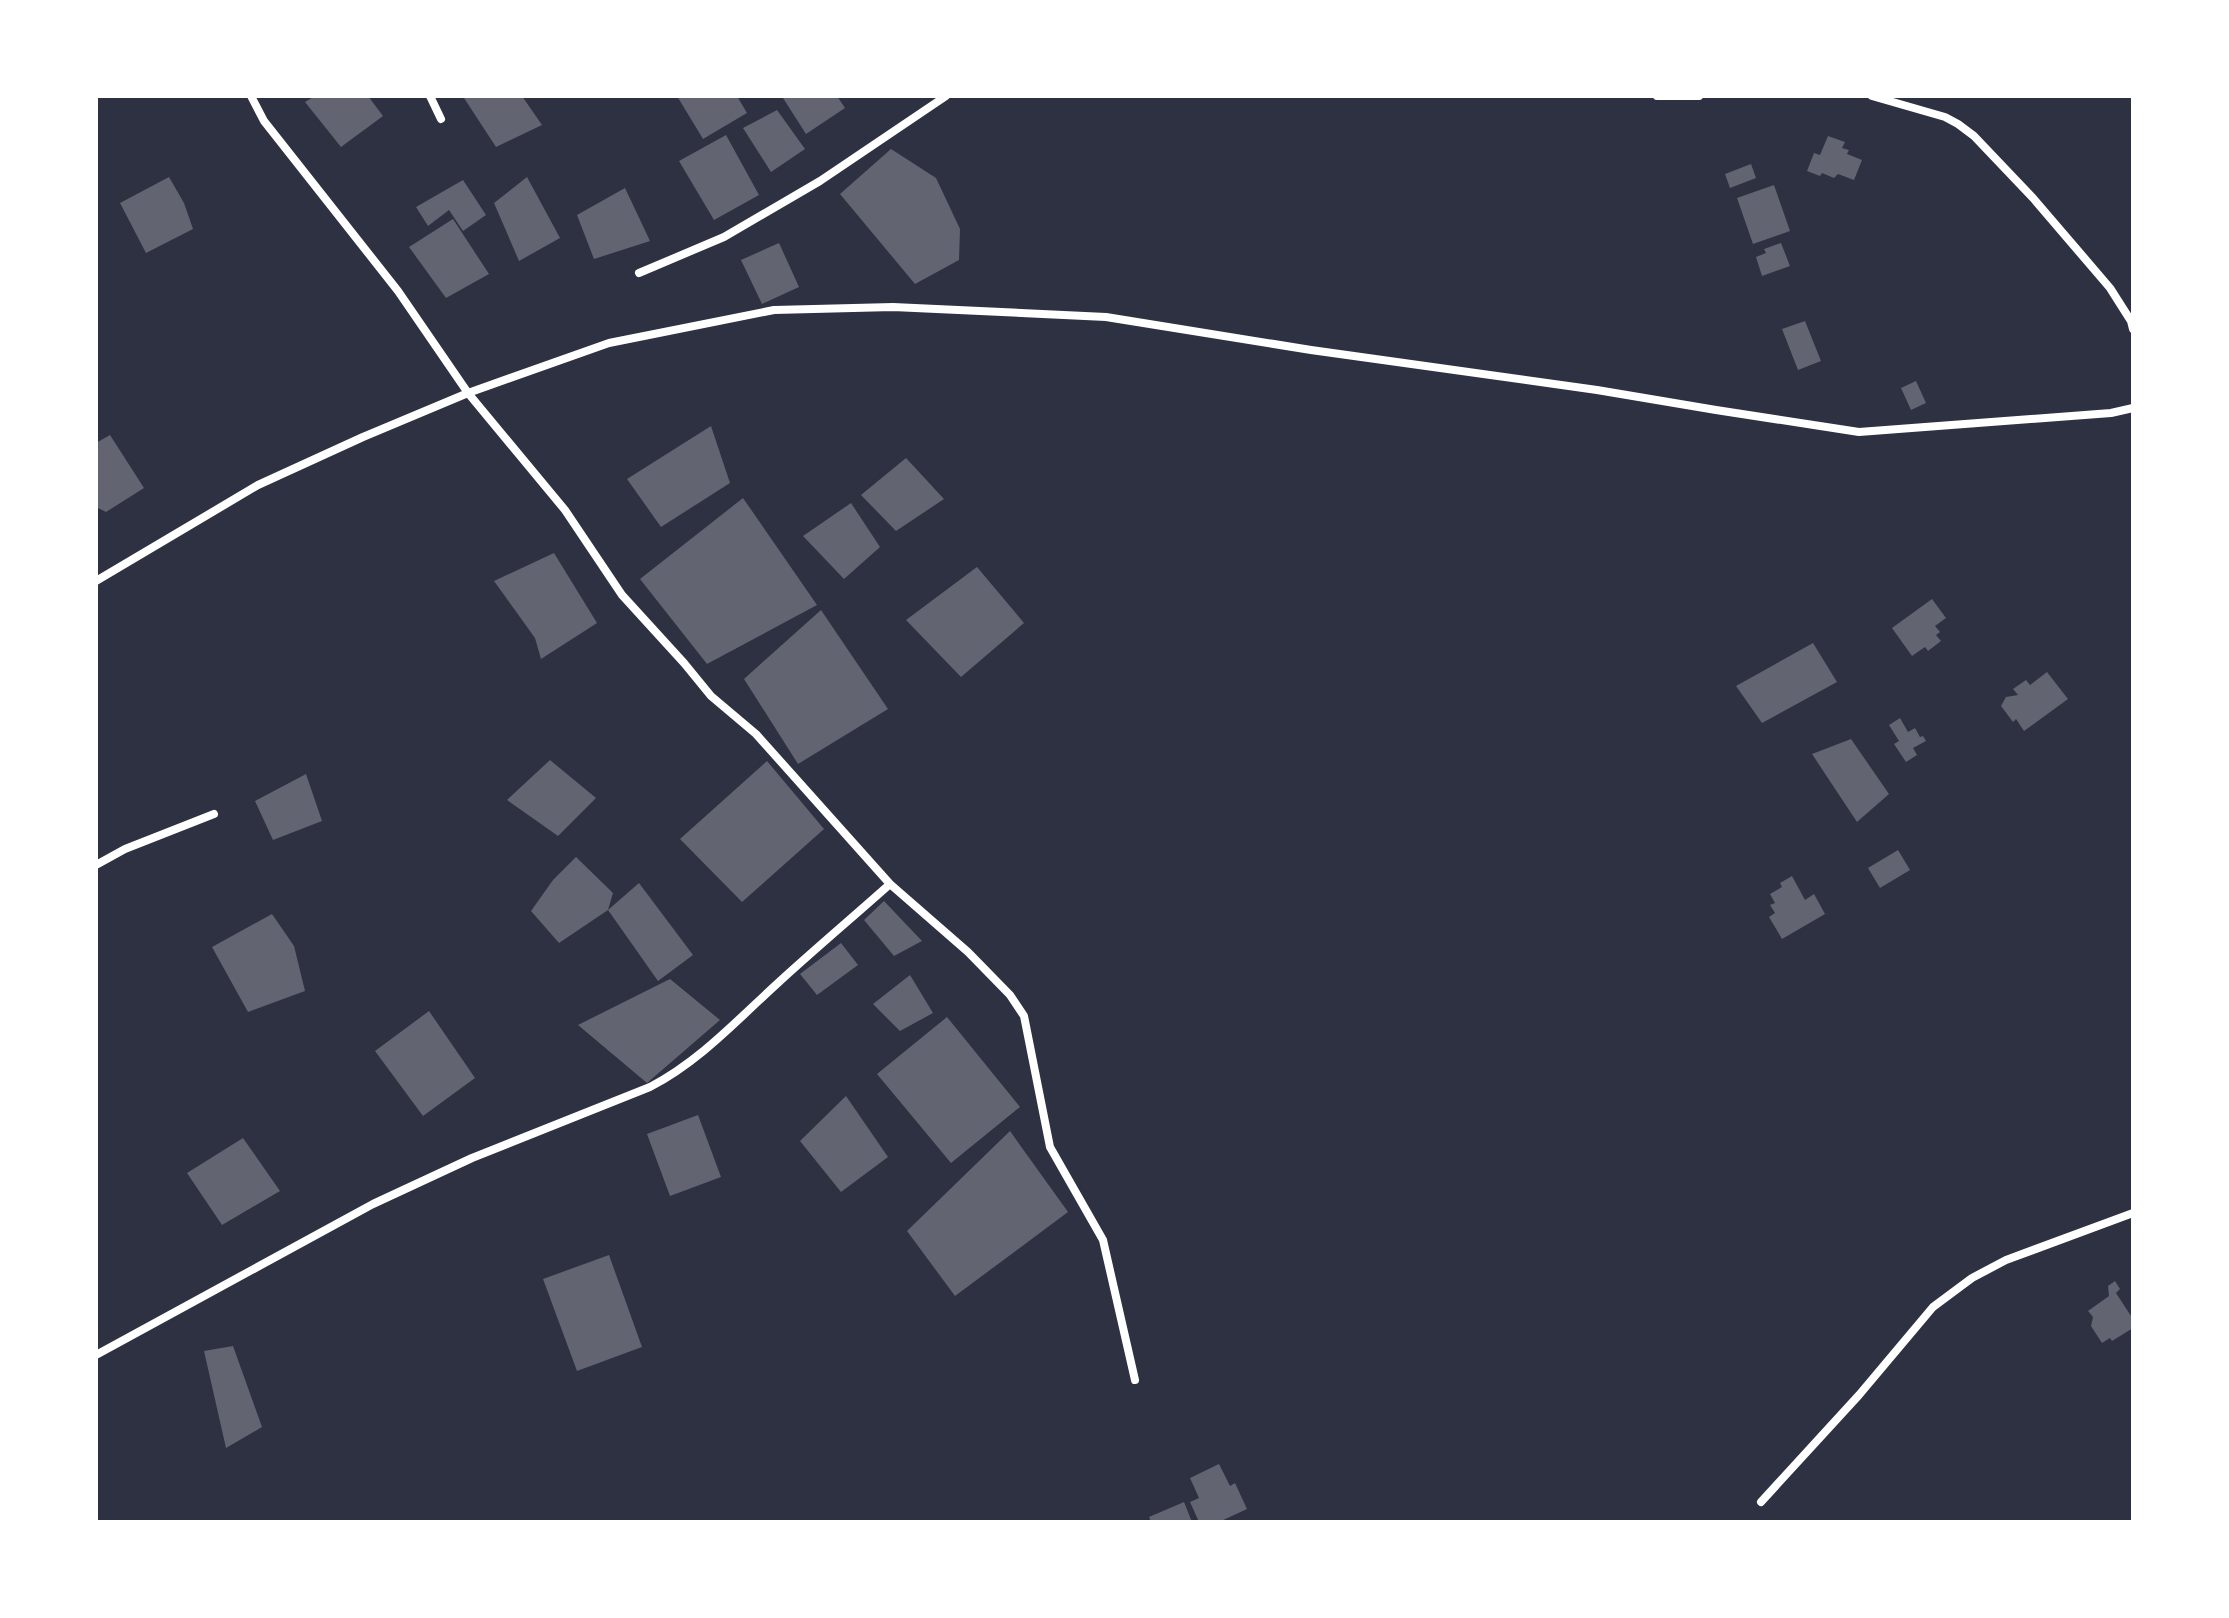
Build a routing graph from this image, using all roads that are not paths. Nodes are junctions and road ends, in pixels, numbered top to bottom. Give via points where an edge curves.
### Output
1 (251, 96) edge
2 (430, 96) edge
3 (946, 96) edge
4 (1657, 96) edge
5 (1699, 96) edge
6 (1872, 96) edge
7 (441, 119) dead end
8 (639, 273) dead end
9 (2133, 329) edge
10 (468, 393) junction
11 (2133, 408) edge
12 (96, 581) edge
13 (214, 814) dead end
14 (96, 865) edge
15 (890, 884) junction
16 (2133, 1213) edge
17 (96, 1355) edge
18 (1135, 1380) dead end
19 (1761, 1502) dead end

1 - 10 street via 264,121 398,291
2 - 7 street
3 - 8 street via 820,181 724,237
4 - 5 street
6 - 9 street via 1945,117 1974,136 2110,288
10 - 11 street via 609,343 733,317 774,310 893,307 1106,317 1859,432
10 - 12 street via 258,485
10 - 15 street via 565,510 622,595
13 - 14 street
15 - 17 street via 674,1075 373,1204
15 - 18 street via 968,952 1024,1016 1050,1147 1103,1240
16 - 19 street via 2006,1260 1933,1307

